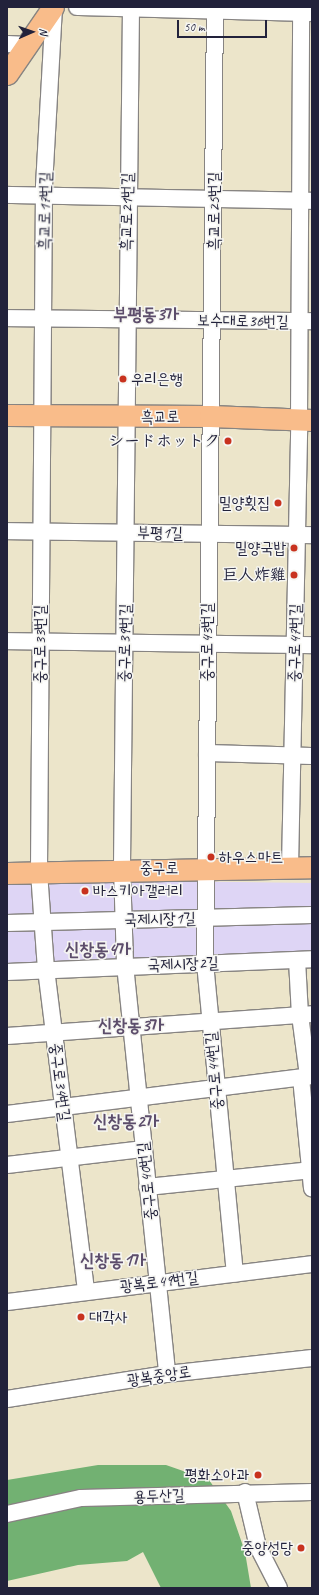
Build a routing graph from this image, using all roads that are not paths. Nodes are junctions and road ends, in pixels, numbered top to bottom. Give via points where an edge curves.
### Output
1 (53, 7) edge
2 (77, 7) edge
3 (131, 8) edge
4 (215, 9) edge
5 (305, 11) edge
6 (7, 44) edge
7 (28, 44) junction
8 (7, 74) edge
9 (7, 195) edge
10 (44, 196) junction
11 (127, 197) junction
12 (214, 199) junction
13 (306, 201) edge
14 (7, 318) edge
15 (43, 318) junction
16 (126, 319) junction
17 (213, 320) junction
18 (306, 321) edge
19 (7, 415) edge
20 (40, 416) junction
21 (210, 416) junction
22 (125, 417) junction
23 (306, 420) edge
24 (7, 531) edge
25 (40, 531) junction
26 (126, 533) junction
27 (208, 534) junction
28 (305, 535) edge
29 (7, 641) edge
30 (40, 641) junction
31 (125, 643) junction
32 (207, 643) junction
33 (296, 645) junction
34 (312, 645) edge
35 (207, 753) junction
36 (293, 755) junction
37 (312, 756) edge
38 (290, 867) junction
39 (312, 867) edge
40 (122, 868) junction
41 (204, 868) junction
42 (7, 872) edge
43 (38, 872) junction
44 (312, 915) edge
45 (205, 918) junction
46 (123, 920) junction
47 (7, 922) edge
48 (42, 922) junction
49 (305, 959) edge
50 (204, 963) junction
51 (125, 966) junction
52 (46, 969) junction
53 (7, 972) edge
54 (306, 1014) edge
55 (209, 1021) junction
56 (131, 1027) junction
57 (54, 1032) junction
58 (7, 1036) edge
59 (307, 1077) edge
60 (215, 1088) junction
61 (138, 1098) junction
62 (63, 1107) junction
63 (7, 1114) edge
64 (144, 1149) junction
65 (70, 1158) junction
66 (7, 1165) edge
67 (311, 1170) edge
68 (225, 1178) junction
69 (148, 1187) junction
70 (312, 1188) edge
71 (312, 1264) edge
72 (235, 1274) junction
73 (157, 1282) junction
74 (86, 1292) junction
75 (7, 1302) edge
76 (312, 1358) edge
77 (167, 1374) junction
78 (7, 1400) edge
79 (245, 1492) junction
80 (312, 1492) edge
81 (7, 1514) edge
82 (279, 1588) edge

1 - 7 main road
1 - 10 street, 흑교로17번길
2 - 3 street
3 - 4 street
3 - 11 street, 흑교로21번길
4 - 5 street
4 - 12 street, 흑교로25번길
5 - 13 street, 중구로47번길
6 - 7 street
7 - 8 main road
9 - 10 street
10 - 11 street
10 - 15 street, 흑교로17번길
11 - 12 street
11 - 16 street, 흑교로21번길
12 - 13 street
12 - 17 street, 흑교로25번길
13 - 18 street, 중구로47번길
14 - 15 street, 보수대로36번길
15 - 16 street, 보수대로36번길
15 - 20 street, 흑교로17번길
16 - 17 street, 보수대로36번길
16 - 22 street, 흑교로21번길
17 - 18 street, 보수대로36번길
17 - 21 street, 흑교로25번길
18 - 23 street, 중구로47번길
19 - 20 main road, 흑교로
20 - 22 main road, 흑교로
20 - 25 street, 중구로33번길
21 - 22 main road, 흑교로
21 - 23 main road, 흑교로
21 - 27 street, 중구로43번길
22 - 26 street, 중구로39번길
23 - 28 street, 중구로47번길
24 - 25 street, 부평1길
25 - 26 street, 부평1길
25 - 30 street, 중구로33번길
26 - 27 street, 부평1길
26 - 31 street, 중구로39번길
27 - 28 street, 부평1길
27 - 32 street, 중구로43번길
28 - 33 street, 중구로47번길
29 - 30 street
30 - 31 street
30 - 43 street, 중구로33번길
31 - 32 street
31 - 40 street, 중구로39번길
32 - 33 street
32 - 35 street, 중구로43번길
33 - 34 street
33 - 36 street, 중구로47번길
35 - 36 street
35 - 41 street, 중구로43번길
36 - 37 street
36 - 38 street, 중구로47번길
38 - 39 main road, 중구로
38 - 41 main road, 중구로
40 - 41 main road, 중구로
40 - 43 main road, 중구로
40 - 46 street, 중구로40번길
41 - 45 street, 중구로44번길
42 - 43 main road, 중구로
43 - 48 street, 중구로34번길
44 - 45 street, 국제시장1길
45 - 46 street, 국제시장1길
45 - 50 street, 중구로44번길
46 - 48 street, 국제시장1길
46 - 51 street, 중구로40번길
47 - 48 street, 국제시장1길
48 - 52 street, 중구로34번길
49 - 50 street, 국제시장2길
49 - 54 street
50 - 51 street, 국제시장2길
50 - 55 street, 중구로44번길
51 - 52 street, 국제시장2길
51 - 56 street, 중구로40번길
52 - 53 street, 국제시장2길
52 - 57 street, 중구로34번길
54 - 55 street
54 - 59 street
55 - 56 street
55 - 60 street, 중구로44번길
56 - 57 street
56 - 61 street, 중구로40번길
57 - 58 street
57 - 62 street, 중구로34번길
59 - 60 street
59 - 67 street
60 - 61 street
60 - 68 street, 중구로44번길
61 - 62 street
61 - 64 street, 중구로40번길
62 - 63 street
62 - 65 street, 중구로34번길
64 - 65 street
64 - 69 street, 중구로40번길
65 - 66 street
65 - 74 street, 중구로34번길
67 - 68 street
67 - 70 street
68 - 69 street
68 - 72 street, 중구로44번길
69 - 73 street, 중구로40번길
71 - 72 street, 광복로49번길
72 - 73 street, 광복로49번길
73 - 74 street, 광복로49번길
73 - 77 street, 중구로40번길
74 - 75 street, 광복로49번길
76 - 77 street, 광복중앙로
77 - 78 street, 광복중앙로
79 - 80 street, 용두산길
79 - 81 street, 용두산길 via 81,1498
79 - 82 street via 258,1548

